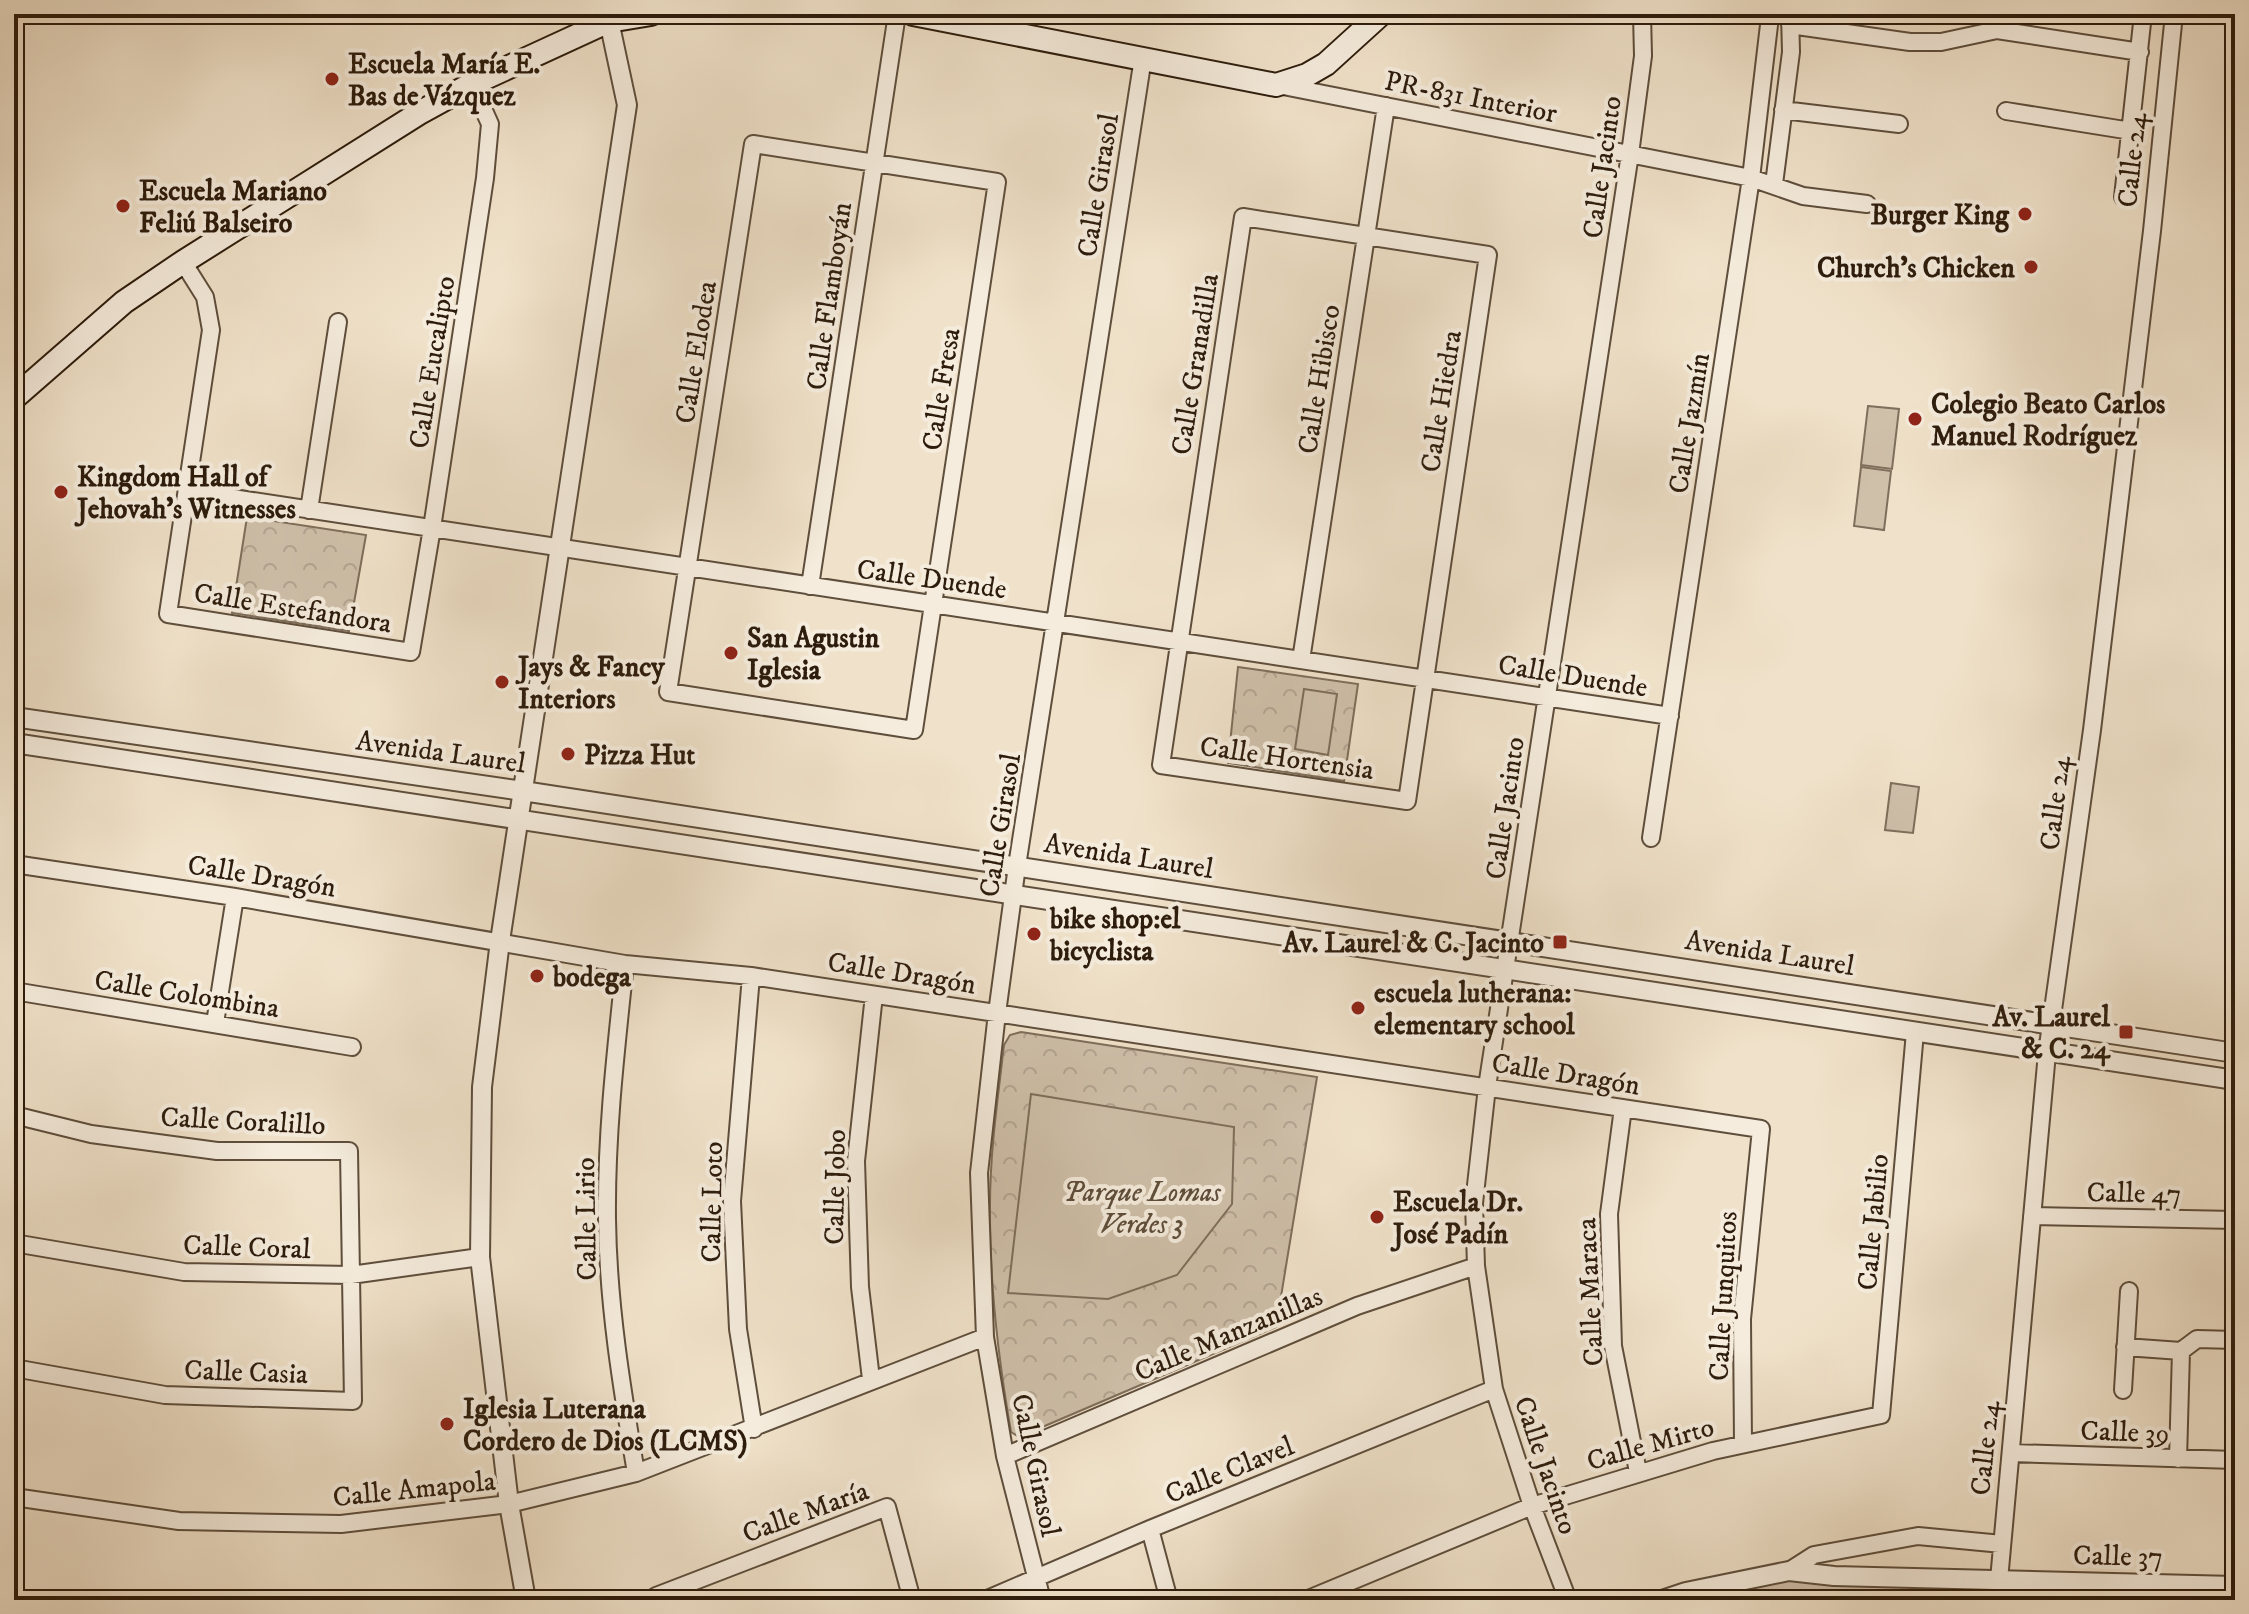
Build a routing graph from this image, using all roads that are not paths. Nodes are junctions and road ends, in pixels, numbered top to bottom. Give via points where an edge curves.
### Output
1 (651, 14) edge
2 (897, 14) edge
3 (913, 14) edge
4 (1381, 14) edge
5 (1642, 14) edge
6 (1768, 14) edge
7 (2143, 14) edge
8 (2174, 14) edge
9 (1790, 20) edge
10 (609, 21) junction
11 (2140, 52) junction
12 (1143, 58) junction
13 (472, 84) junction
14 (1276, 85) junction
15 (1386, 106) junction
16 (1783, 110) junction
17 (2006, 111) dead end
18 (1899, 124) dead end
19 (2131, 131) junction
20 (1630, 154) junction
21 (874, 162) junction
22 (1751, 178) junction
23 (1774, 184) junction
24 (2123, 197) dead end
25 (1867, 204) dead end
26 (1365, 237) junction
27 (183, 262) junction
28 (338, 322) dead end
29 (14, 398) edge
30 (187, 491) junction
31 (309, 510) junction
32 (432, 528) junction
33 (560, 548) junction
34 (688, 567) junction
35 (810, 586) junction
36 (933, 604) junction
37 (1056, 622) junction
38 (1179, 641) junction
39 (411, 652) joint
40 (1301, 660) junction
41 (1424, 678) junction
42 (1547, 697) junction
43 (1670, 716) junction
44 (14, 717) edge
45 (14, 743) edge
46 (523, 791) junction
47 (520, 820) junction
48 (1651, 838) dead end
49 (14, 864) edge
50 (1017, 866) junction
51 (1014, 895) junction
52 (235, 897) junction
53 (500, 941) junction
54 (1511, 942) junction
55 (625, 964) junction
56 (1507, 971) junction
57 (751, 976) junction
58 (14, 991) edge
59 (874, 995) junction
60 (997, 1013) junction
61 (215, 1023) junction
62 (2051, 1024) junction
63 (1915, 1032) junction
64 (352, 1047) dead end
65 (2047, 1053) junction
66 (2235, 1053) edge
67 (2235, 1080) edge
68 (1487, 1087) junction
69 (1623, 1108) junction
70 (14, 1115) edge
71 (1758, 1150) joint
72 (2032, 1216) junction
73 (2235, 1220) edge
74 (14, 1243) edge
75 (480, 1257) junction
76 (1476, 1266) junction
77 (351, 1275) junction
78 (2129, 1291) dead end
79 (985, 1337) junction
80 (2235, 1340) edge
81 (2125, 1347) junction
82 (2181, 1351) junction
83 (14, 1368) edge
84 (871, 1379) junction
85 (1494, 1389) junction
86 (2123, 1390) dead end
87 (1881, 1415) joint
88 (754, 1429) junction
89 (1743, 1444) junction
90 (2012, 1453) junction
91 (1005, 1456) junction
92 (2178, 1459) junction
93 (2235, 1460) edge
94 (1638, 1472) junction
95 (636, 1473) junction
96 (14, 1497) edge
97 (509, 1504) junction
98 (1532, 1506) junction
99 (1150, 1529) junction
100 (2002, 1544) junction
101 (1789, 1571) junction
102 (1036, 1578) junction
103 (1999, 1580) junction
104 (2235, 1586) edge
105 (526, 1600) edge
106 (656, 1600) edge
107 (912, 1600) edge
108 (985, 1600) edge
109 (1042, 1600) edge
110 (1169, 1600) edge
111 (1306, 1600) edge
112 (1568, 1600) edge
113 (1662, 1600) edge
114 (1997, 1600) edge

1 - 10 main road
2 - 21 street, Calle Flamboyán
3 - 12 main road
4 - 14 main road via 1326,64
5 - 20 street, Calle Jacinto via 1643,56
6 - 22 street, Calle Jazmín
7 - 11 street
8 - 62 street, Calle 24 via 2092,730
9 - 11 street via 1910,42 1941,42 1997,30
9 - 16 street
10 - 13 main road
10 - 33 street via 627,105
11 - 19 street
12 - 14 main road
12 - 37 street, Calle Girasol
13 - 27 main road
13 - 32 street, Calle Eucalipto via 490,124
14 - 15 street, PR-831 Interior
15 - 20 street, PR-831 Interior
15 - 26 street, Calle Hibisco
16 - 18 street
16 - 23 street
17 - 19 street
19 - 24 street
20 - 22 street, PR-831 Interior
20 - 42 street, Calle Jacinto
21 - 34 street, Calle Elodea via 753,144
21 - 35 street, Calle Flamboyán
21 - 36 street, Calle Fresa via 997,182
22 - 23 street, PR-831 Interior
22 - 43 street, Calle Jazmín
23 - 25 street, PR-831 Interior via 1803,196
26 - 38 street, Calle Granadilla via 1243,217
26 - 40 street, Calle Hibisco
26 - 41 street, Calle Hiedra via 1488,255
27 - 29 main road via 124,302
27 - 30 street via 205,297 211,330
28 - 31 street
30 - 31 street, Calle Duende
30 - 39 street, Calle Estefandora via 168,614
31 - 32 street, Calle Duende
32 - 33 street, Calle Duende
32 - 39 street, Calle Eucalipto
33 - 34 street, Calle Duende
33 - 46 street
34 - 35 street, Calle Duende
34 - 36 street, Calle Elodea via 668,692 914,730
35 - 36 street, Calle Duende
36 - 37 street, Calle Duende
37 - 38 street, Calle Duende
37 - 50 street, Calle Girasol
38 - 40 street, Calle Duende
38 - 41 street, Calle Hortensia via 1161,765 1407,801
40 - 41 street, Calle Duende
41 - 42 street, Calle Duende
42 - 43 street, Calle Duende
42 - 54 street, Calle Jacinto
43 - 48 street, Calle Jazmín
44 - 46 street, Avenida Laurel
45 - 47 street, Avenida Laurel
46 - 47 street
46 - 50 street, Avenida Laurel
47 - 51 street, Avenida Laurel
47 - 53 street
49 - 52 street, Calle Dragón
50 - 51 street, Calle Girasol
50 - 54 street, Avenida Laurel
51 - 56 street, Avenida Laurel
51 - 60 street, Calle Girasol
52 - 53 street, Calle Dragón
52 - 61 street
53 - 55 street, Calle Dragón
53 - 75 street via 482,1087
54 - 56 street, Calle Jacinto
54 - 62 street, Avenida Laurel
55 - 57 street, Calle Dragón
55 - 95 street, Calle Lirio via 607,1219 615,1346
56 - 63 street, Avenida Laurel
56 - 68 street, Calle Jacinto
57 - 59 street, Calle Dragón
57 - 88 street, Calle Loto via 732,1201 738,1329
58 - 61 street, Calle Colombina
59 - 60 street, Calle Dragón
59 - 84 street, Calle Jobo via 856,1161 860,1287
60 - 68 street, Calle Dragón
60 - 79 street, Calle Girasol via 979,1173
61 - 64 street, Calle Colombina
62 - 65 street, Calle 24
62 - 66 street, Avenida Laurel
63 - 65 street, Avenida Laurel
63 - 87 street, Calle Jabilio
65 - 67 street, Avenida Laurel
65 - 72 street, Calle 24
68 - 69 street, Calle Dragón
68 - 76 street, Calle Jacinto via 1474,1203
69 - 71 street, Calle Dragón via 1761,1129
69 - 94 street, Calle Maraca via 1609,1214 1613,1346
70 - 77 street, Calle Coralillo via 91,1134 217,1151 349,1151
71 - 89 street, Calle Junquitos via 1742,1319
72 - 73 street, Calle 47
72 - 90 street, Calle 24
74 - 77 street, Calle Coral via 184,1272
75 - 77 street, Calle Coral
75 - 97 street
76 - 85 street, Calle Jacinto
76 - 91 street, Calle Manzanillas via 1357,1306
77 - 83 street, Calle Casia via 353,1401 165,1395
78 - 81 street
79 - 84 street, Calle Amapola
79 - 91 street, Calle Girasol
80 - 82 street via 2197,1339
81 - 82 street
81 - 86 street
82 - 92 street
84 - 88 street, Calle Amapola
85 - 98 street, Calle Jacinto
85 - 99 street, Calle Clavel
87 - 89 street, Calle Mirto
88 - 95 street, Calle Amapola
89 - 94 street, Calle Mirto
90 - 92 street, Calle 39
90 - 100 street, Calle 24
91 - 102 street, Calle Girasol
92 - 93 street, Calle 39
94 - 98 street, Calle Mirto
95 - 97 street, Calle Amapola
96 - 97 street, Calle Amapola via 179,1521 326,1524
97 - 105 street
98 - 111 street, Calle Mirto
98 - 112 street, Calle Jacinto
99 - 102 street, Calle Clavel
99 - 110 street
100 - 101 street via 1918,1536 1814,1555
100 - 103 street, Calle 24
101 - 103 street, Calle 37
101 - 113 street, Calle 37
102 - 108 street, Calle Clavel
102 - 109 street, Calle Girasol
103 - 104 street, Calle 37
103 - 114 street, Calle 24
106 - 107 street, Calle María via 887,1507

